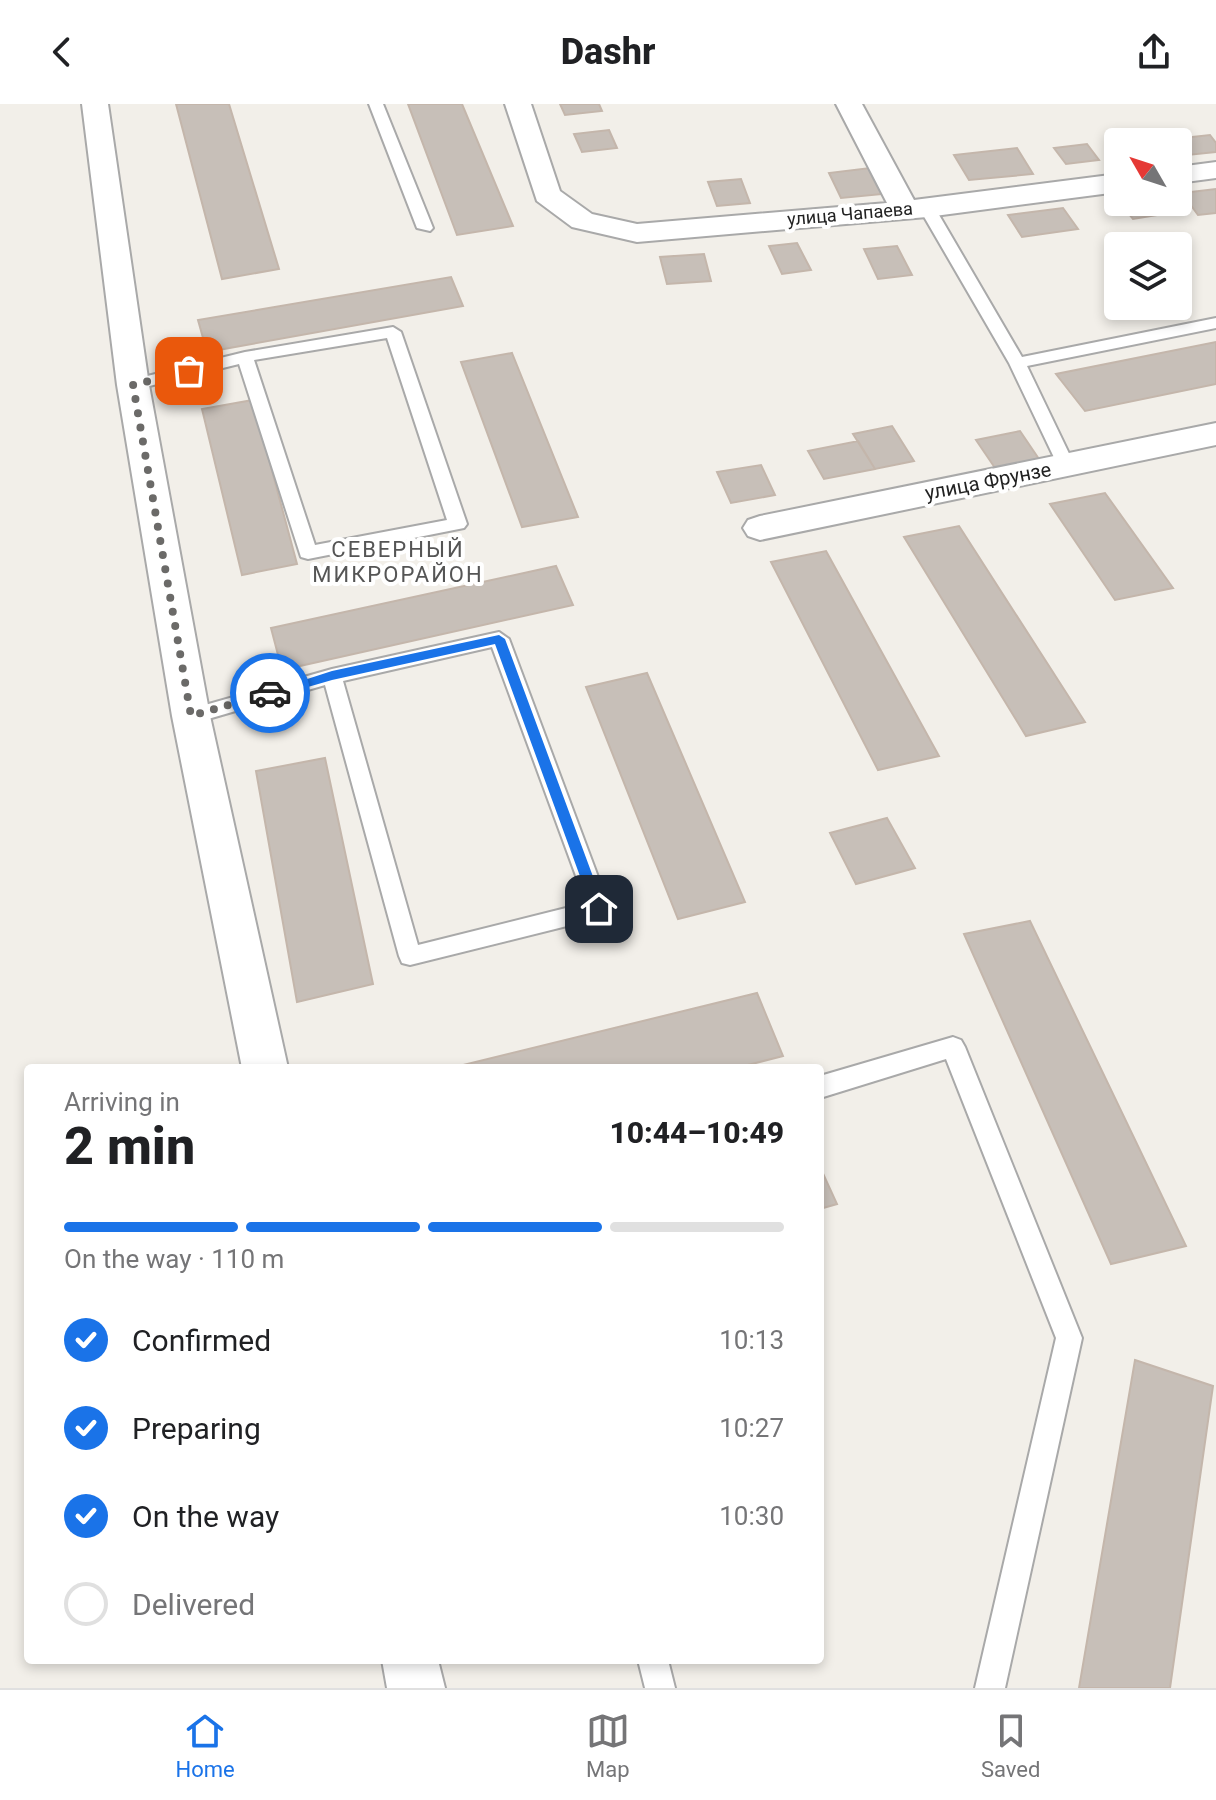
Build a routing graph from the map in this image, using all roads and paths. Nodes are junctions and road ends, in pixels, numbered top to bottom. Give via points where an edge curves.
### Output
1 (95, 104) edge
2 (376, 104) edge
3 (518, 104) edge
4 (849, 104) edge
5 (1216, 170) edge
6 (1192, 173) edge
7 (1104, 185) edge
8 (916, 209) junction
9 (425, 228) dead end
10 (1216, 323) edge
11 (245, 357) junction
12 (1017, 363) junction
13 (133, 385) junction
14 (1216, 434) edge
15 (1066, 466) junction
16 (760, 528) dead end
17 (332, 676) junction
18 (191, 716) junction
19 (264, 1064) edge
20 (824, 1086) edge
21 (411, 1664) edge
22 (654, 1664) edge
23 (416, 1688) edge
24 (660, 1688) edge
25 (990, 1688) edge

1 - 13 street
2 - 9 lane
3 - 8 street, улица Чапаева via 547,195 582,221 637,233
4 - 8 street
5 - 6 street
7 - 8 street, улица Чапаева
8 - 12 lane
10 - 12 lane
11 - 11 lane via 393,332 458,524 308,553
11 - 13 lane
12 - 15 lane
13 - 18 street
14 - 15 street, улица Фрунзе
15 - 16 street, улица Фрунзе
17 - 17 lane via 499,639 599,909 410,956
17 - 18 lane
18 - 19 street
20 - 25 lane via 953,1047 1069,1338
21 - 23 street
22 - 24 lane

